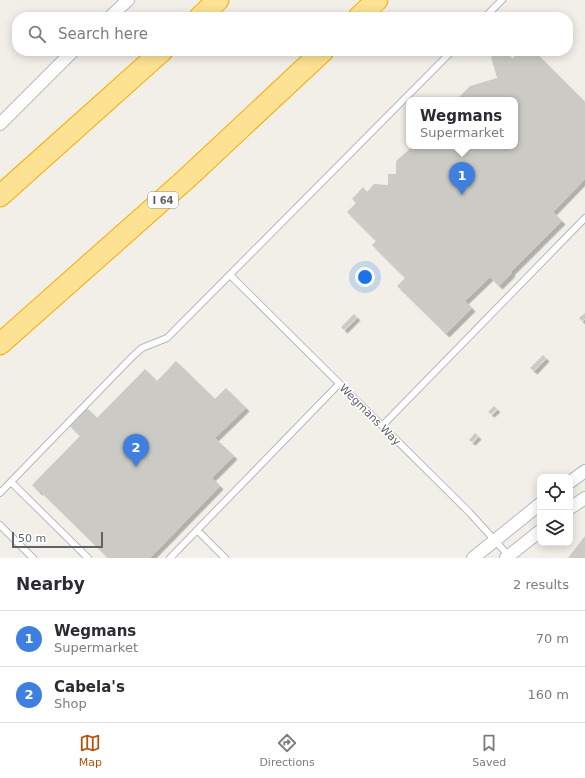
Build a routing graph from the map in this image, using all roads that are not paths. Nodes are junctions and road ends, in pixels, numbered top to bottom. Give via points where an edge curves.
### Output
1 (128, 0) edge
2 (218, 0) edge
3 (376, 0) edge
4 (502, 0) edge
5 (115, 12) edge
6 (205, 12) edge
7 (364, 12) edge
8 (490, 12) edge
9 (68, 56) edge
10 (156, 56) edge
11 (318, 56) edge
12 (447, 56) edge
13 (406, 97) edge
14 (406, 97) edge
15 (0, 124) edge
16 (0, 196) edge
17 (585, 218) edge
18 (230, 275) junction
19 (0, 344) edge
20 (339, 384) junction
21 (382, 426) junction
22 (585, 471) edge
23 (573, 480) edge
24 (11, 482) junction
25 (0, 493) edge
26 (585, 498) edge
27 (537, 506) edge
28 (573, 506) edge
29 (0, 525) edge
30 (197, 530) junction
31 (537, 533) edge
32 (494, 539) junction
33 (508, 557) edge
34 (33, 558) edge
35 (88, 558) edge
36 (170, 558) edge
37 (225, 558) edge
38 (473, 558) edge

1 - 5 street
2 - 6 highway
3 - 7 highway
4 - 8 lane
9 - 15 street
10 - 16 highway
11 - 19 highway, I 64 via 185,180
12 - 14 lane
13 - 18 lane
17 - 21 lane
18 - 20 lane, Wegmans Way
18 - 24 lane via 167,338 142,348 132,357
20 - 21 lane, Wegmans Way
20 - 30 lane
21 - 32 lane, Wegmans Way
22 - 23 street
24 - 25 lane
24 - 35 lane
26 - 28 street
27 - 32 street
29 - 34 lane
30 - 36 lane
30 - 37 lane
31 - 33 street
32 - 33 lane, Wegmans Way
32 - 38 street

